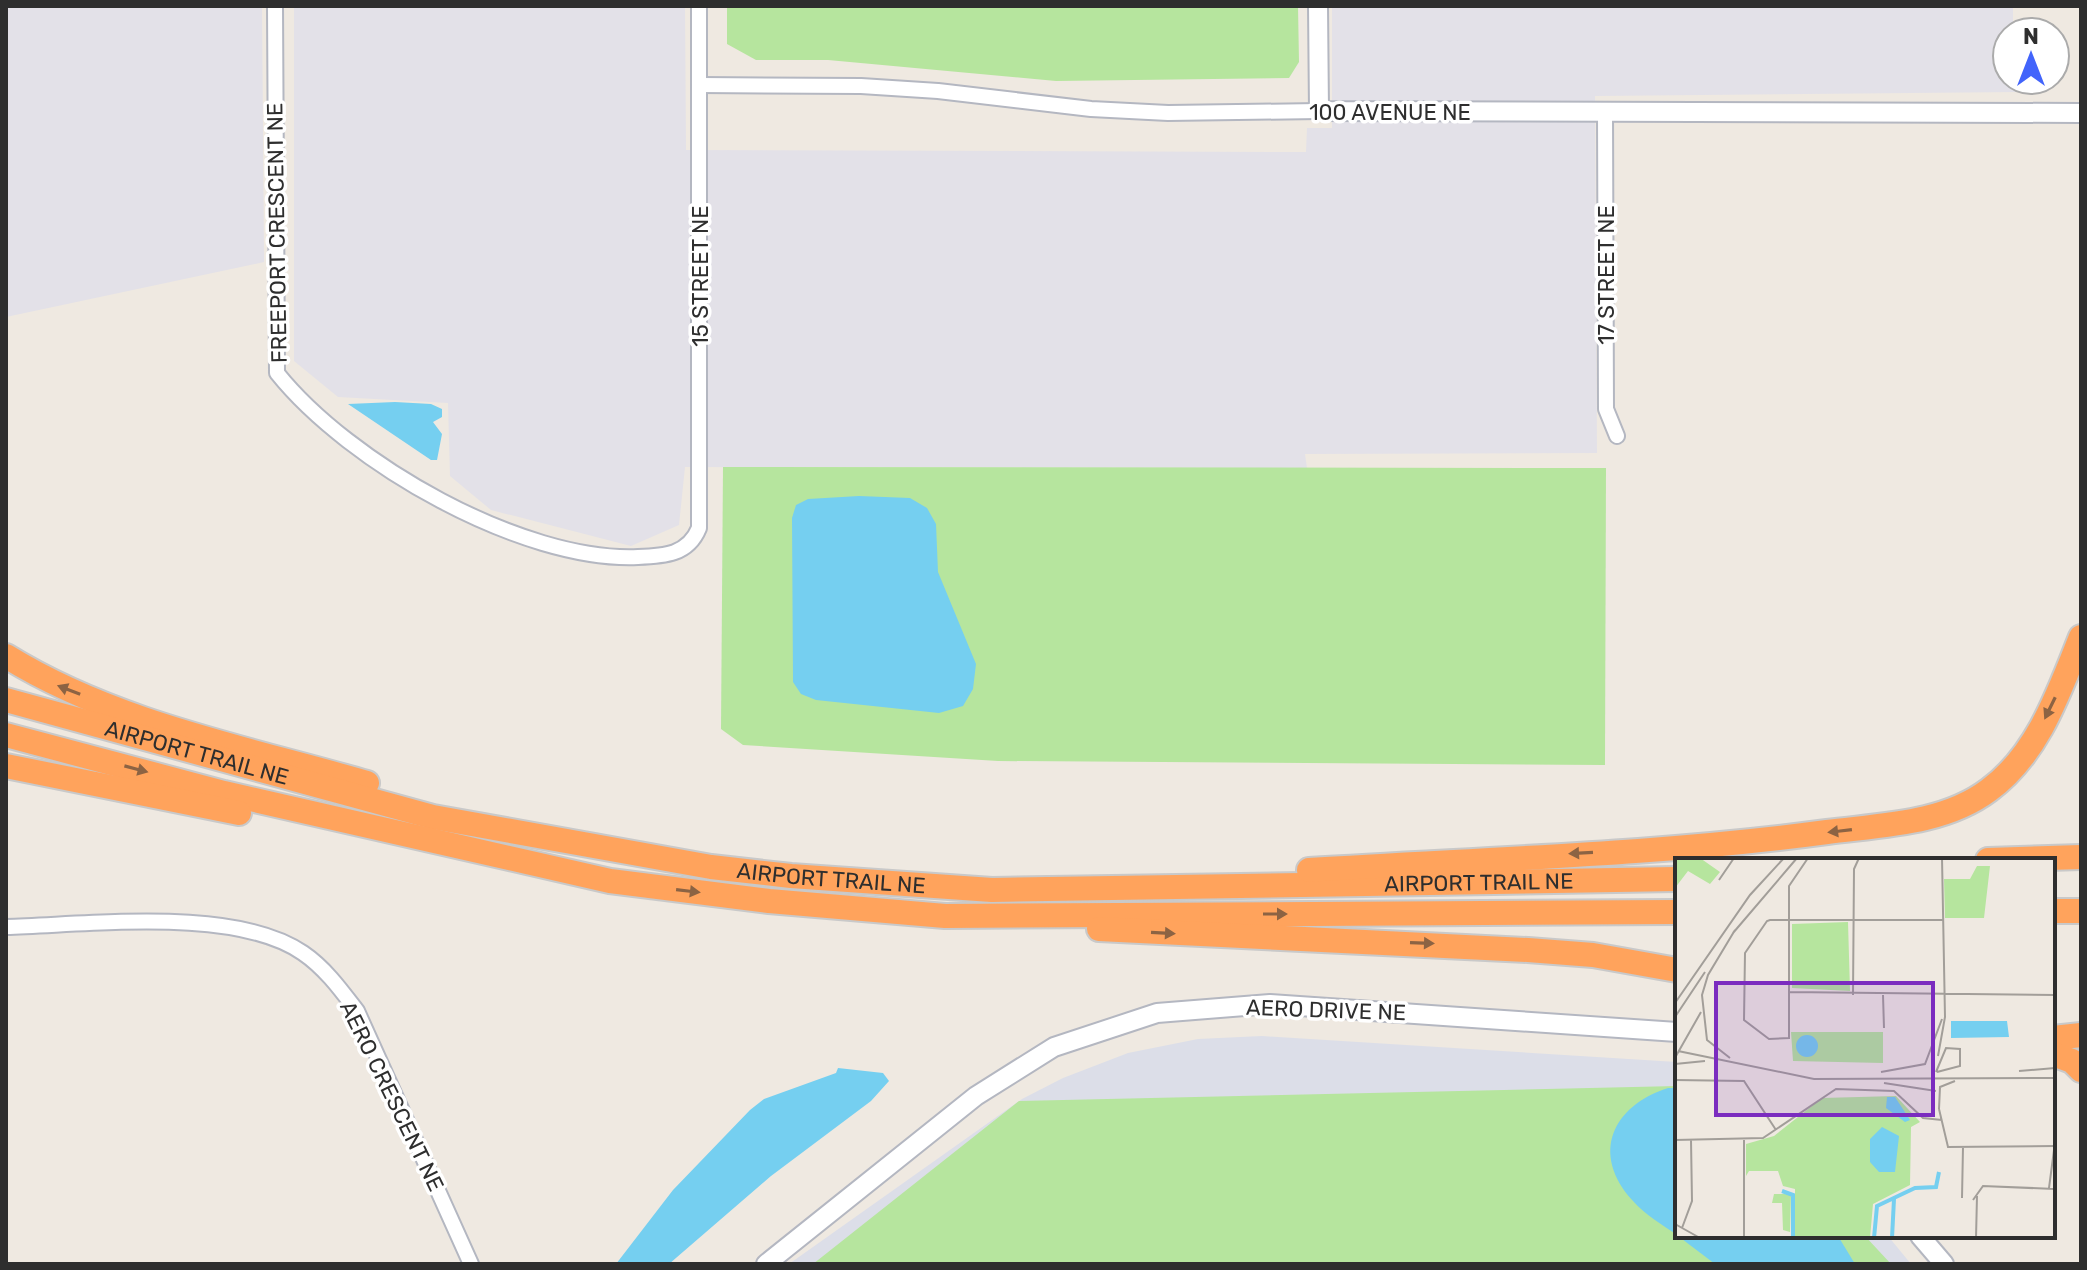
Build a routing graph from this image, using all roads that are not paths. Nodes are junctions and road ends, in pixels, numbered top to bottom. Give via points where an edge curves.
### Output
1 (275, 6) edge
2 (699, 6) edge
3 (1318, 6) edge
4 (700, 85) junction
5 (1319, 111) junction
6 (1605, 113) junction
7 (2081, 113) edge
8 (1617, 436) dead end
9 (690, 544) joint
10 (2081, 637) edge
11 (6, 656) edge
12 (6, 700) edge
13 (6, 735) edge
14 (6, 766) edge
15 (2081, 857) edge
16 (2050, 858) edge
17 (711, 867) junction
18 (2055, 874) edge
19 (2081, 874) edge
20 (1675, 879) edge
21 (610, 881) junction
22 (992, 890) junction
23 (2055, 911) edge
24 (2081, 911) edge
25 (1675, 912) edge
26 (945, 916) junction
27 (6, 927) edge
28 (1675, 970) edge
29 (1675, 1032) edge
30 (2081, 1035) edge
31 (2055, 1038) edge
32 (2055, 1055) edge
33 (2081, 1070) edge
34 (1922, 1238) edge
35 (471, 1264) edge
36 (766, 1264) edge
37 (1944, 1264) edge

1 - 9 street, FREEPORT CRESCENT NE via 277,373 355,445 514,536 614,558 671,554
2 - 4 street, 15 STREET NE
3 - 5 street
4 - 5 street, 100 AVENUE NE via 861,86 1157,113
4 - 9 street, 15 STREET NE via 700,519
5 - 6 street, 100 AVENUE NE
6 - 7 street, 100 AVENUE NE
6 - 8 street, 17 STREET NE via 1606,409
10 -> 22 highway via 2035,740 2014,768 1987,792 1950,811 1910,821 1707,846
17 -> 11 highway via 468,812 134,716 50,683
12 - 17 highway, AIRPORT TRAIL NE via 433,817
13 -> 21 highway, AIRPORT TRAIL NE via 224,793
14 - 21 highway via 445,855
15 - 16 highway
17 - 22 highway, AIRPORT TRAIL NE
18 - 19 highway
20 - 22 highway, AIRPORT TRAIL NE
21 -> 26 highway, AIRPORT TRAIL NE
23 - 24 highway
26 -> 25 highway, AIRPORT TRAIL NE
26 -> 28 highway via 1159,934 1512,948
27 - 35 street, AERO CRESCENT NE via 226,925 268,935 302,953 333,979 357,1011
29 - 36 street, AERO DRIVE NE via 1270,1004 1157,1013 1054,1047 976,1096
30 - 31 highway
32 - 33 highway
34 - 37 street

